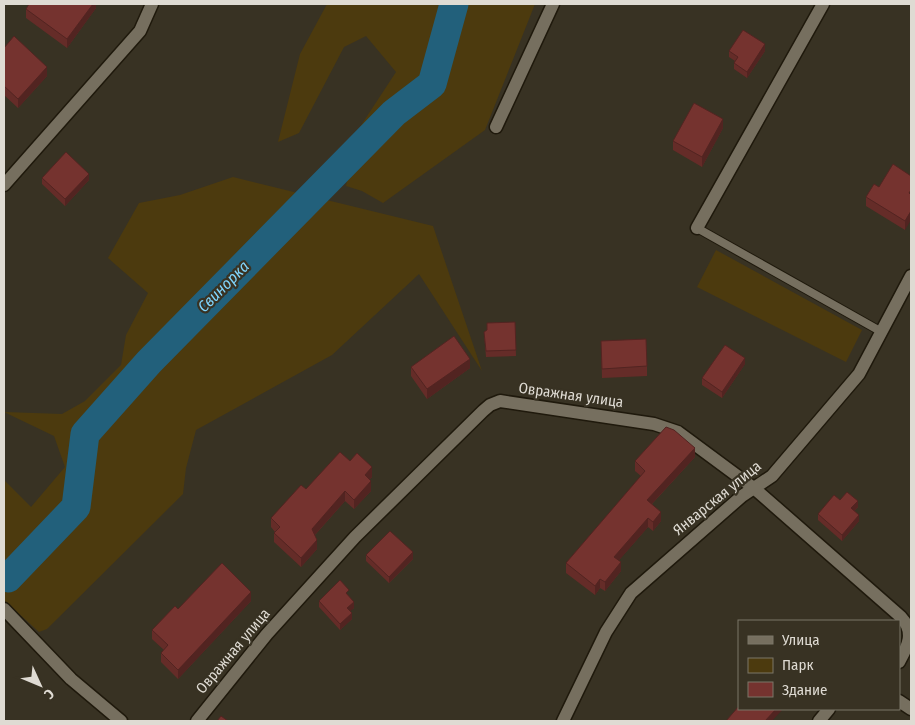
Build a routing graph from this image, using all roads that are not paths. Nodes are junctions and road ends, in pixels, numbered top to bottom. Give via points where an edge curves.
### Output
1 (152, 4) edge
2 (554, 4) edge
3 (823, 4) edge
4 (496, 127) dead end
5 (4, 185) edge
6 (696, 228) joint
7 (911, 276) edge
8 (880, 332) junction
9 (755, 489) junction
10 (4, 609) edge
11 (900, 660) edge
12 (900, 702) edge
13 (911, 709) edge
14 (828, 710) edge
15 (121, 721) edge
16 (197, 721) edge
17 (563, 721) edge
18 (819, 721) edge

1 - 5 street via 140,31
2 - 4 street
3 - 6 street
6 - 8 lane
7 - 8 street, Январская улица
8 - 9 street, Январская улица via 859,374 772,476
9 - 11 street, Овражная улица via 906,622 910,635
9 - 16 street, Овражная улица via 666,426 517,402 500,401 490,405 355,537 267,634
9 - 17 street, Январская улица via 742,496 631,592 606,632
10 - 15 street via 71,679
12 - 13 street
14 - 18 street

